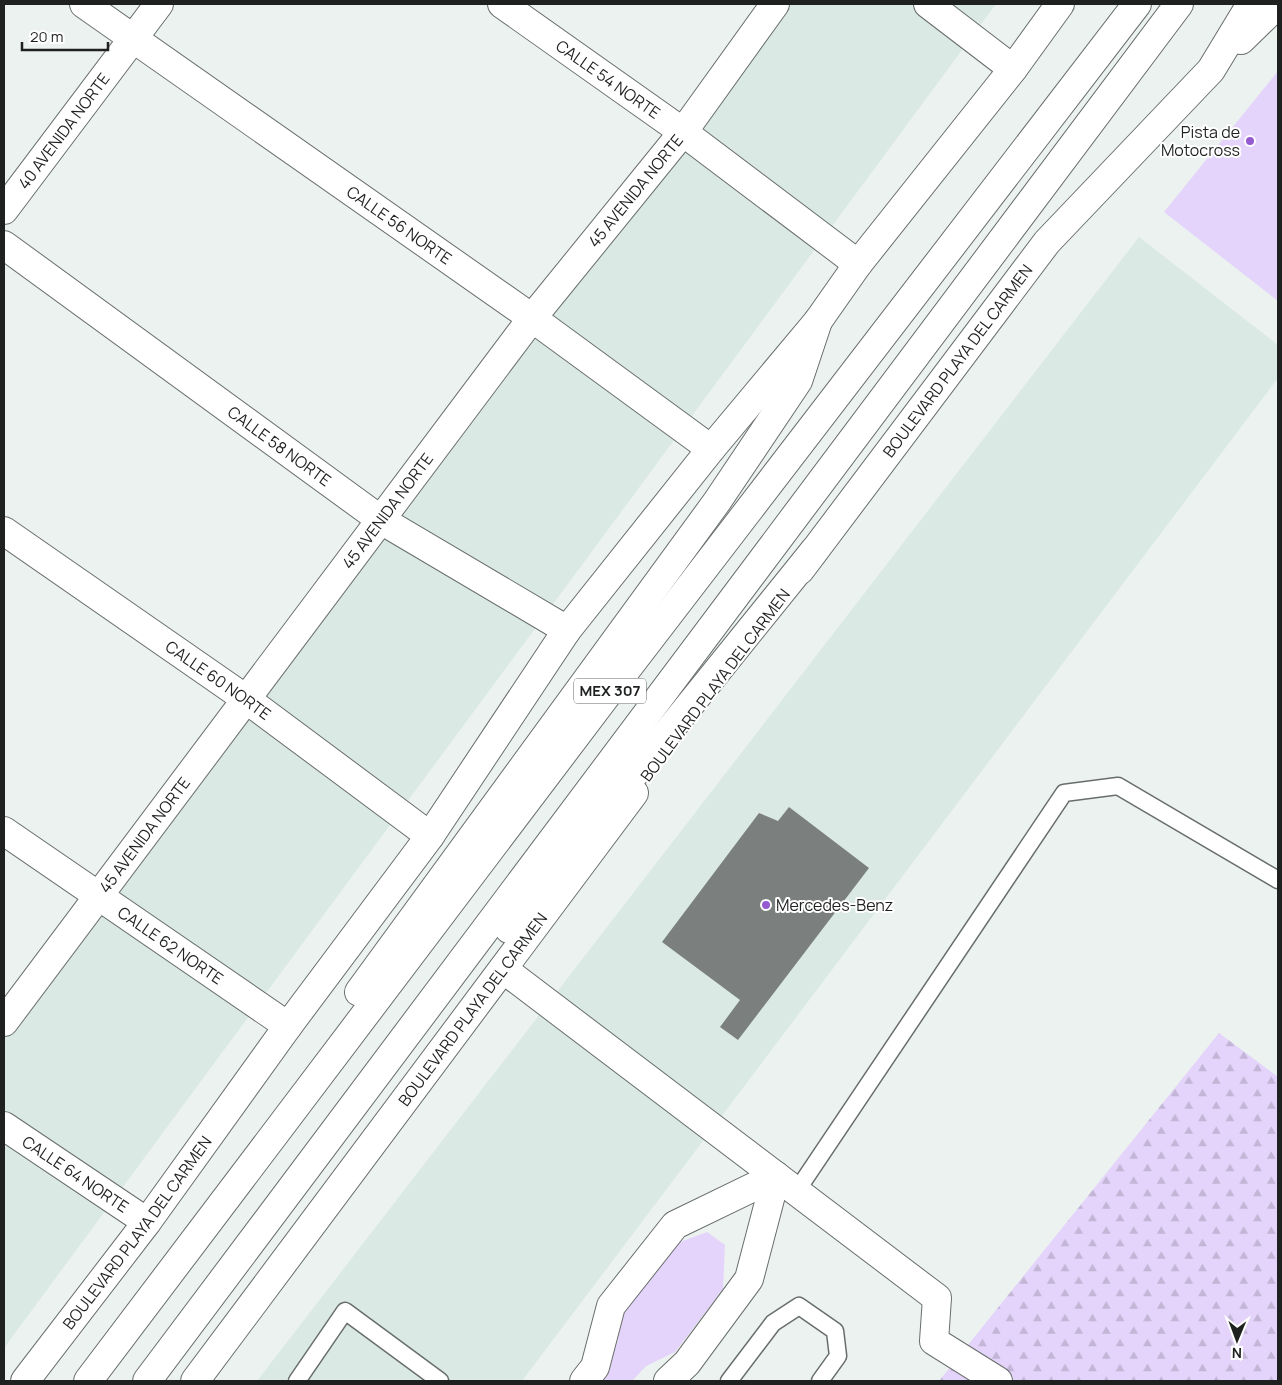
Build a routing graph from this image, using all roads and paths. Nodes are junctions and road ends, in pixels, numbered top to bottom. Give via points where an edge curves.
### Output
1 (84, 4) edge
2 (159, 4) edge
3 (502, 4) edge
4 (775, 4) edge
5 (928, 4) edge
6 (1060, 4) edge
7 (1137, 4) edge
8 (1180, 4) edge
9 (1251, 4) edge
10 (1278, 4) edge
11 (134, 37) junction
12 (1013, 69) junction
13 (1211, 70) junction
14 (683, 132) junction
15 (4, 210) edge
16 (4, 244) edge
17 (858, 264) junction
18 (532, 318) junction
19 (818, 320) junction
20 (711, 449) junction
21 (381, 520) junction
22 (4, 531) edge
23 (814, 552) junction
24 (567, 630) junction
25 (246, 699) junction
26 (4, 832) edge
27 (430, 836) junction
28 (1278, 880) edge
29 (97, 898) junction
30 (503, 970) junction
31 (4, 1022) edge
32 (288, 1026) junction
33 (344, 1118) junction
34 (4, 1126) edge
35 (281, 1126) junction
36 (786, 1184) junction
37 (146, 1222) junction
38 (25, 1381) edge
39 (88, 1381) edge
40 (147, 1381) edge
41 (195, 1381) edge
42 (297, 1381) edge
43 (440, 1381) edge
44 (584, 1381) edge
45 (668, 1381) edge
46 (729, 1381) edge
47 (820, 1381) edge
48 (998, 1381) edge

1 - 11 main road, CALLE 56 NORTE
2 - 11 main road, 40 AVENIDA NORTE
3 - 14 main road, CALLE 54 NORTE
4 - 14 main road, 45 AVENIDA NORTE
5 - 12 main road
6 - 12 main road, BOULEVARD PLAYA DEL CARMEN
7 - 35 main road, MEX 307
8 - 33 main road, MEX 307
9 - 13 main road, BOULEVARD PLAYA DEL CARMEN
10 - 13 main road
11 - 15 main road, 40 AVENIDA NORTE
11 - 18 main road, CALLE 56 NORTE
12 - 17 main road, BOULEVARD PLAYA DEL CARMEN
13 - 23 main road, BOULEVARD PLAYA DEL CARMEN via 1047,242
14 - 17 main road, CALLE 54 NORTE
14 - 18 main road, 45 AVENIDA NORTE
16 - 21 main road, CALLE 58 NORTE
17 - 19 main road, BOULEVARD PLAYA DEL CARMEN
18 - 20 main road, CALLE 56 NORTE
18 - 21 main road, 45 AVENIDA NORTE
19 - 20 main road, BOULEVARD PLAYA DEL CARMEN
19 - 35 main road via 798,381 716,504 359,992
20 - 24 main road, BOULEVARD PLAYA DEL CARMEN
21 - 24 main road, CALLE 58 NORTE
21 - 25 main road, 45 AVENIDA NORTE
22 - 25 main road, CALLE 60 NORTE
23 - 30 main road, BOULEVARD PLAYA DEL CARMEN
23 - 33 main road via 521,912 421,1043
24 - 27 main road, BOULEVARD PLAYA DEL CARMEN
25 - 27 main road, CALLE 60 NORTE
25 - 29 main road, 45 AVENIDA NORTE
26 - 29 main road, CALLE 62 NORTE
27 - 32 main road, BOULEVARD PLAYA DEL CARMEN
28 - 36 lane via 1118,786 1064,793
29 - 31 main road, 45 AVENIDA NORTE
29 - 32 main road, CALLE 62 NORTE
30 - 36 main road
30 - 41 main road, BOULEVARD PLAYA DEL CARMEN
32 - 37 main road, BOULEVARD PLAYA DEL CARMEN
33 - 40 main road, MEX 307
34 - 37 main road, CALLE 64 NORTE
35 - 39 main road, MEX 307
36 - 44 main road via 675,1224 611,1306 595,1367
36 - 45 main road via 749,1279 700,1347
36 - 48 main road via 936,1298 934,1341
37 - 38 main road, BOULEVARD PLAYA DEL CARMEN
42 - 43 lane via 345,1311
46 - 47 lane via 772,1323 799,1306 835,1331 838,1356

